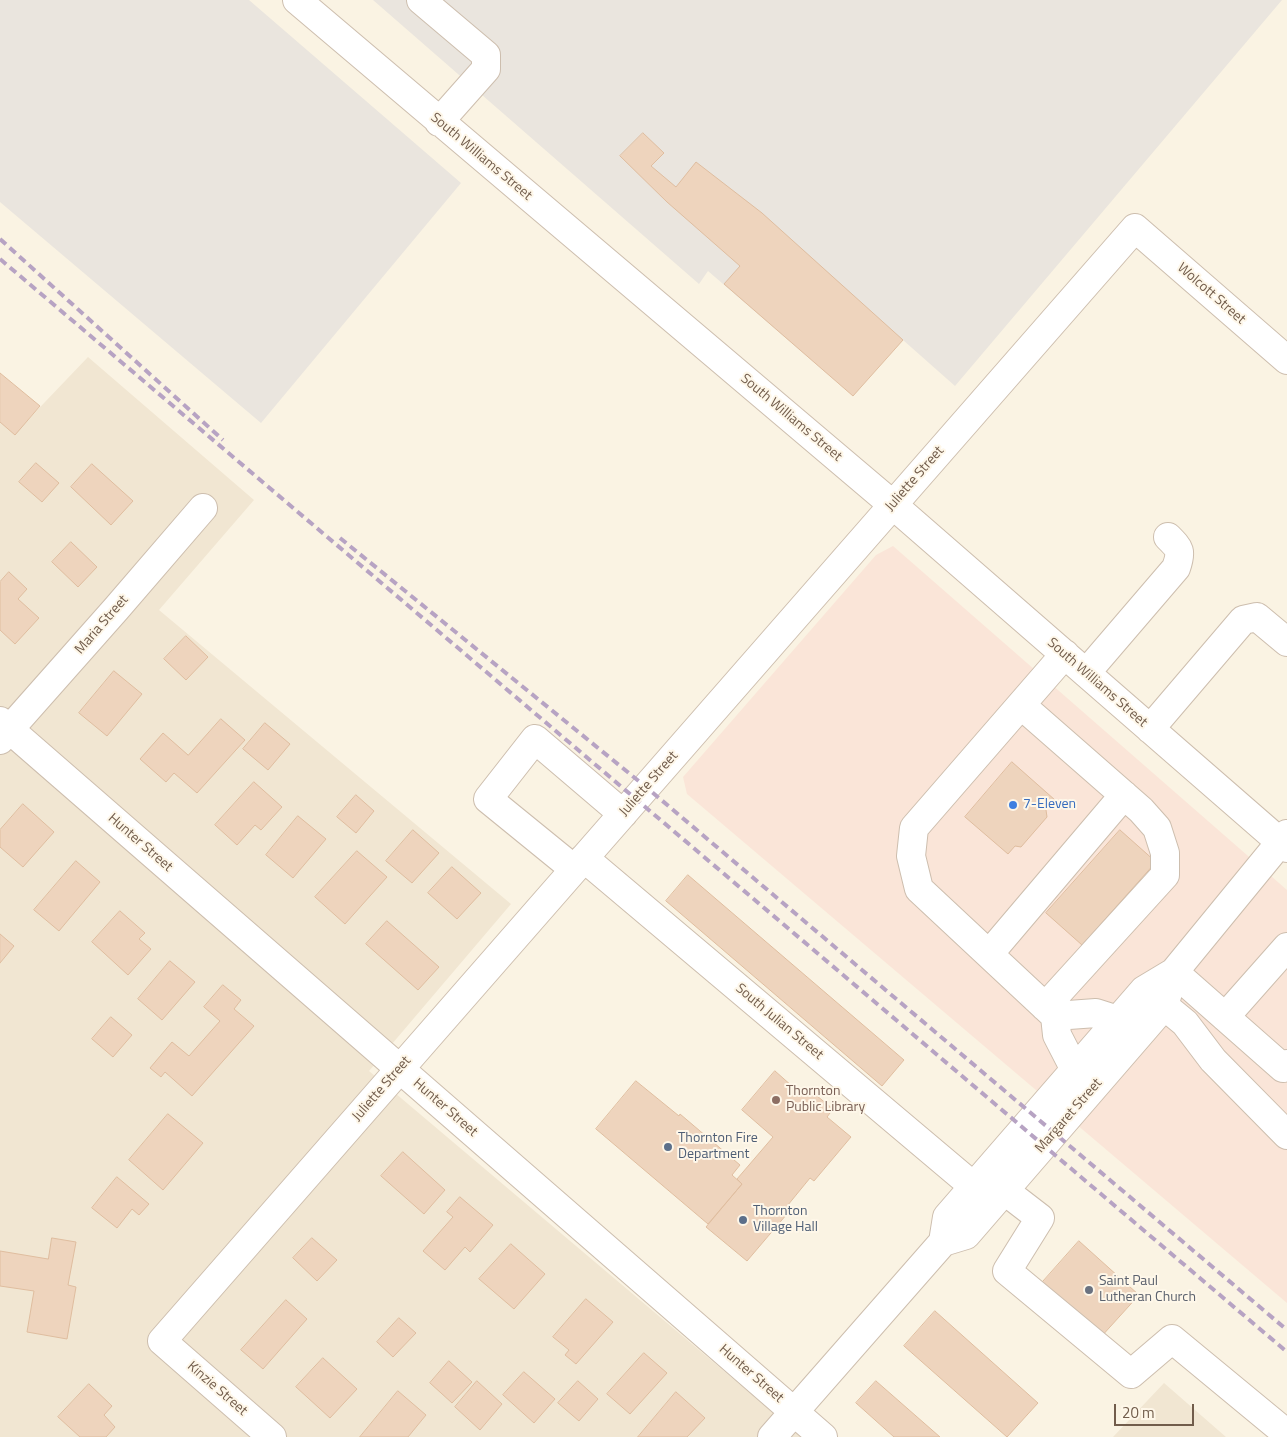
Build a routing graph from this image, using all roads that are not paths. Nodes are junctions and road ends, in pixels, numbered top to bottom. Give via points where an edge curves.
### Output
1 (297, 0) edge
2 (421, 0) edge
3 (439, 122) junction
4 (1135, 228) joint
5 (1287, 360) edge
6 (893, 505) junction
7 (203, 508) dead end
8 (1168, 537) dead end
9 (1287, 642) edge
10 (1065, 654) junction
11 (1086, 674) junction
12 (1021, 705) junction
13 (1150, 729) junction
14 (3, 730) edge
15 (1124, 795) junction
16 (623, 814) junction
17 (1285, 841) edge
18 (579, 863) junction
19 (1287, 947) edge
20 (989, 954) junction
21 (1174, 972) junction
22 (1154, 998) junction
23 (1050, 1011) junction
24 (1225, 1017) junction
25 (1118, 1020) junction
26 (1287, 1064) edge
27 (400, 1069) junction
28 (1074, 1070) junction
29 (1287, 1135) edge
30 (973, 1186) junction
31 (1005, 1191) junction
32 (943, 1242) junction
33 (162, 1341) joint
34 (794, 1412) junction
35 (1287, 1434) edge
36 (272, 1437) edge
37 (772, 1437) edge
38 (823, 1437) edge

1 - 3 street, South Williams Street
2 - 3 street via 486,55 486,69
3 - 6 street, South Williams Street
4 - 5 street, Wolcott Street
4 - 6 street, Juliette Street
6 - 10 street, South Williams Street
6 - 16 street, Juliette Street
7 - 14 street, Maria Street via 123,602
8 - 11 street via 1178,548 1180,556 1176,568
9 - 13 street via 1257,617 1243,620
10 - 11 street, South Williams Street
10 - 12 street
11 - 13 street, South Williams Street
12 - 15 street
12 - 20 street via 914,828 911,856 919,889
13 - 17 street, South Williams Street
14 - 27 street, Hunter Street
15 - 20 street
15 - 23 street via 1157,828 1165,853 1165,875
16 - 18 street, Juliette Street
16 - 18 street, South Julian Street via 535,739 488,800
17 - 21 street, Margaret Street
18 - 27 street, Juliette Street
18 - 30 street, South Julian Street
19 - 24 street
20 - 23 street
21 - 22 street, Margaret Street
21 - 24 street
22 - 25 street, Margaret Street
22 - 29 street via 1185,1023 1213,1060
22 - 31 street, Margaret Street
23 - 25 street via 1096,1013
23 - 28 street via 1057,1035
24 - 26 street via 1283,1068
25 - 28 street, Margaret Street
27 - 33 street, Juliette Street
27 - 34 street, Hunter Street
28 - 30 street, Margaret Street
30 - 32 street, Margaret Street via 947,1217
31 - 32 street, Margaret Street via 966,1235
31 - 35 street via 1040,1218 1007,1271 1131,1374 1172,1339
32 - 34 street
33 - 36 street, Kinzie Street
34 - 37 street
34 - 38 street, Hunter Street

